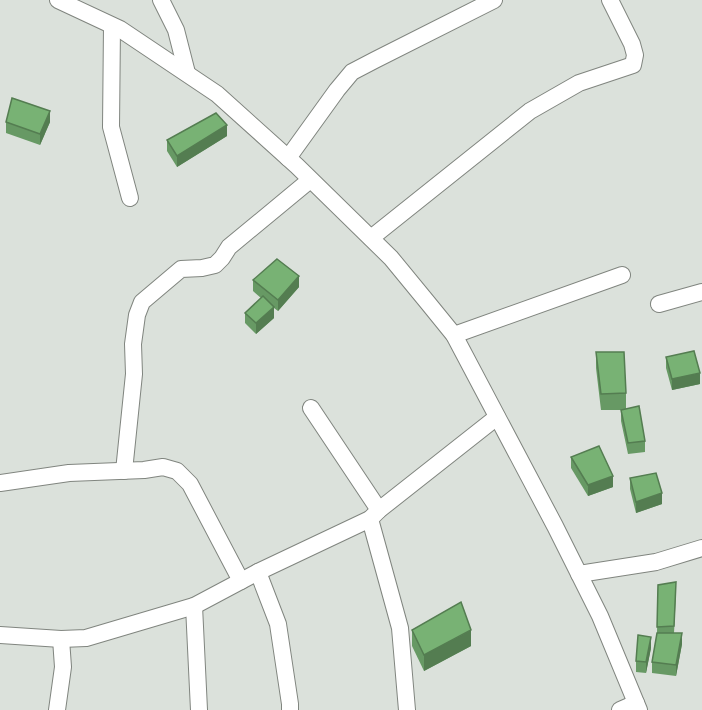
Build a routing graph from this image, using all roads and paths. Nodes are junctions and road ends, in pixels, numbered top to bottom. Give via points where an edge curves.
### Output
1 (58, 0) edge
2 (161, 0) edge
3 (494, 0) edge
4 (610, 0) edge
5 (112, 26) junction
6 (187, 73) junction
7 (288, 158) junction
8 (310, 180) junction
9 (130, 198) dead end
10 (371, 238) junction
11 (622, 275) dead end
12 (702, 292) edge
13 (659, 303) dead end
14 (454, 335) junction
15 (311, 408) dead end
16 (496, 417) junction
17 (124, 471) junction
18 (0, 483) edge
19 (375, 514) junction
20 (702, 548) edge
21 (258, 572) junction
22 (579, 574) junction
23 (241, 581) junction
24 (194, 606) junction
25 (0, 635) edge
26 (61, 639) junction
27 (637, 707) edge
28 (57, 710) edge
29 (199, 710) edge
30 (290, 710) edge
31 (407, 710) edge
32 (620, 710) edge

1 - 5 street
2 - 6 street via 176,30
3 - 7 street via 352,72
4 - 10 street via 632,44 633,65 579,83 530,111
5 - 6 street
5 - 9 street via 111,127
6 - 7 street via 218,94
7 - 8 street
8 - 10 street
8 - 17 street via 229,246 215,265 181,269 142,302 133,344 134,374
10 - 14 street
11 - 14 street
12 - 13 street
14 - 16 street
15 - 19 street
16 - 19 street
16 - 22 street
17 - 18 street via 69,473
17 - 23 street via 163,467 177,471 190,484
19 - 21 street
19 - 31 street via 400,628
20 - 22 street via 656,562
21 - 23 street
21 - 30 street via 278,624
22 - 27 street
23 - 24 street
24 - 26 street via 86,638
24 - 29 street
25 - 26 street
26 - 28 street via 63,667
27 - 32 street

